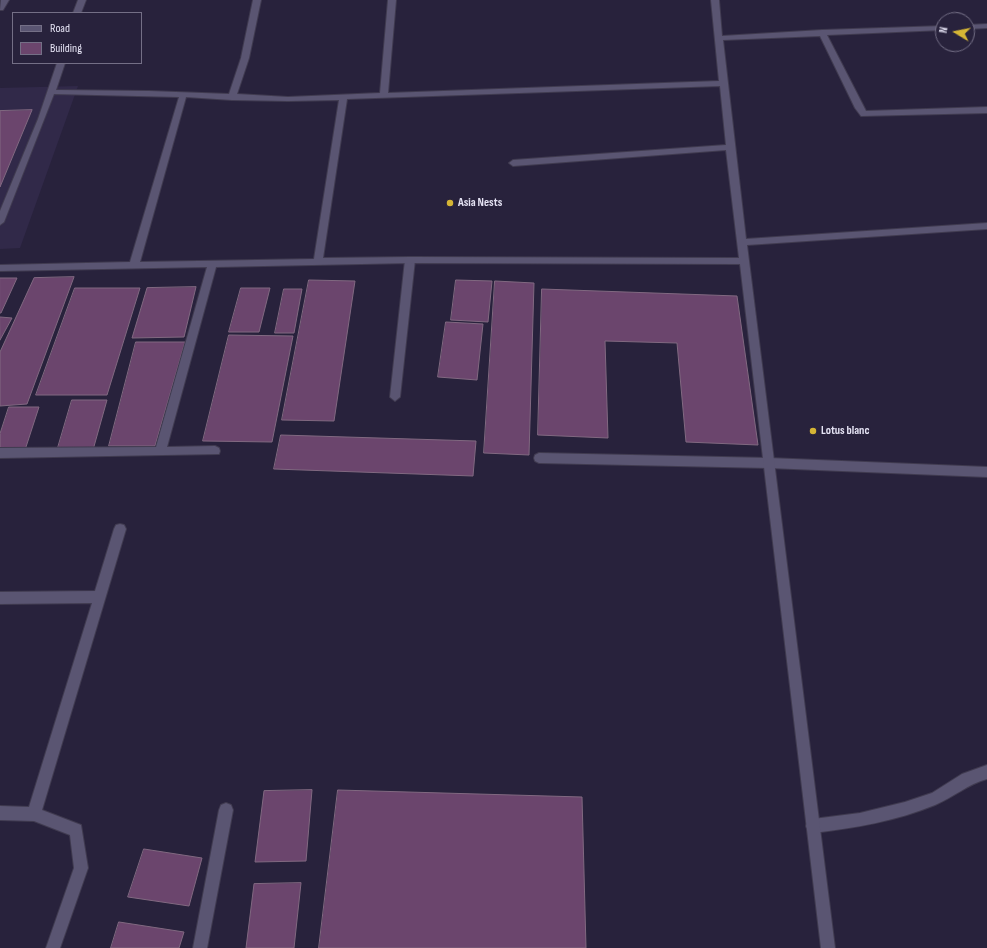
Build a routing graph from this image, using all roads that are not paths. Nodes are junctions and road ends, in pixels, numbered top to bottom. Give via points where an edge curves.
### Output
1 (5, 0) edge
2 (82, 0) edge
3 (257, 0) edge
4 (392, 0) edge
5 (715, 0) edge
6 (0, 8) edge
7 (77, 12) edge
8 (975, 26) edge
9 (987, 26) edge
10 (935, 28) edge
11 (822, 32) junction
12 (719, 38) junction
13 (60, 64) edge
14 (723, 83) junction
15 (51, 92) junction
16 (183, 95) junction
17 (384, 96) junction
18 (232, 98) junction
19 (343, 98) junction
20 (987, 110) edge
21 (730, 147) junction
22 (513, 163) dead end
23 (0, 222) edge
24 (987, 226) edge
25 (743, 242) junction
26 (410, 260) junction
27 (318, 261) junction
28 (745, 261) junction
29 (213, 263) junction
30 (134, 265) junction
31 (0, 268) edge
32 (396, 397) dead end
33 (160, 451) junction
34 (215, 451) dead end
35 (0, 453) edge
36 (539, 458) dead end
37 (769, 463) junction
38 (987, 472) edge
39 (120, 529) dead end
40 (99, 597) junction
41 (0, 598) edge
42 (987, 772) edge
43 (226, 810) dead end
44 (0, 813) edge
45 (34, 814) junction
46 (814, 826) junction
47 (53, 948) edge
48 (200, 948) edge
49 (828, 948) edge

1 - 6 street
2 - 7 street
3 - 18 street via 245,58
4 - 17 street
5 - 12 street
8 - 9 street
10 - 11 street
11 - 12 street
11 - 20 street via 858,108 864,114
12 - 14 street
13 - 15 street
14 - 17 street
14 - 21 street
15 - 16 street
15 - 23 street
16 - 18 street
16 - 30 street
17 - 19 street
18 - 19 street
19 - 27 street
21 - 22 street
21 - 25 street
24 - 25 street
25 - 28 street
26 - 27 street
26 - 28 street
26 - 32 street
27 - 29 street
28 - 37 street
29 - 30 street
29 - 33 street
30 - 31 street
33 - 34 street
33 - 35 street
36 - 37 street
37 - 38 street
37 - 46 street
39 - 40 street
40 - 41 street
40 - 45 street
42 - 46 street via 966,779 934,798 888,815
43 - 48 street
44 - 45 street
45 - 47 street via 76,830 81,868
46 - 49 street

